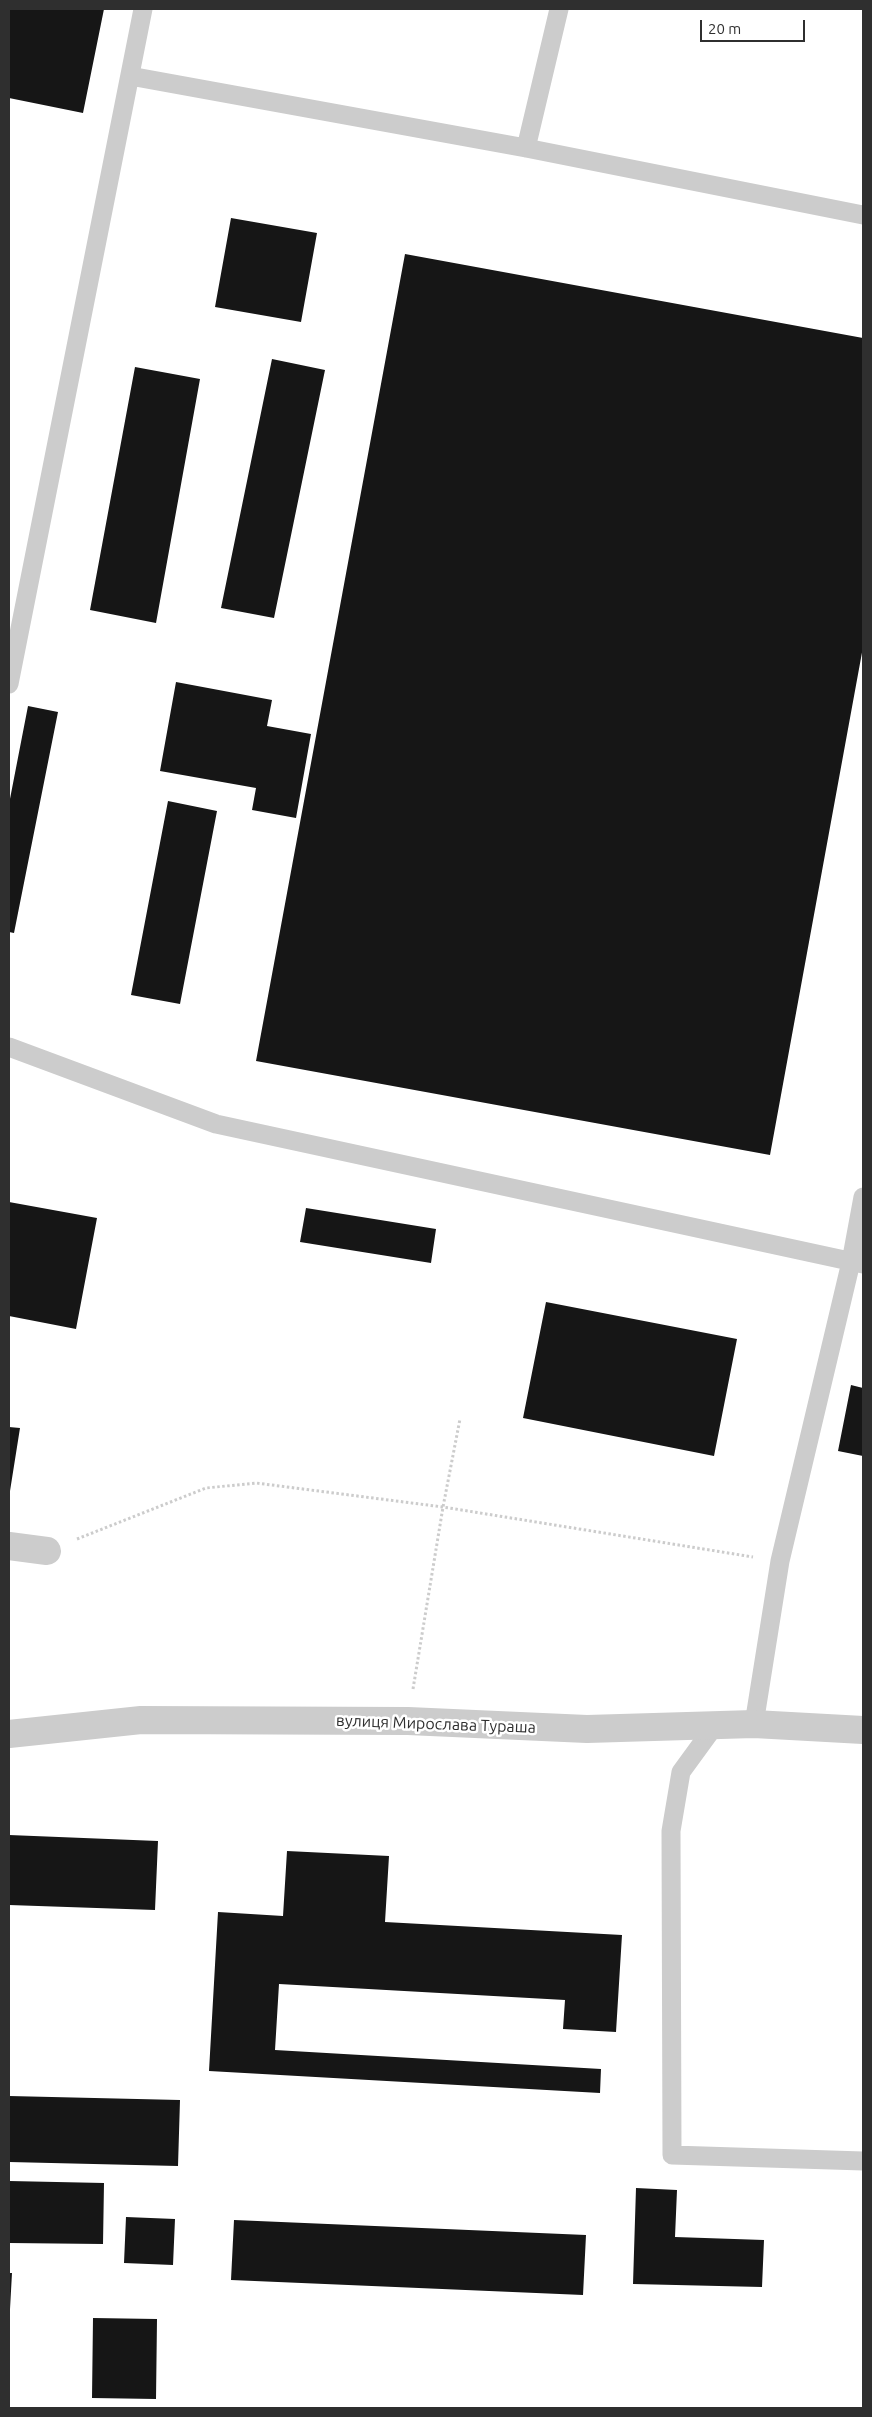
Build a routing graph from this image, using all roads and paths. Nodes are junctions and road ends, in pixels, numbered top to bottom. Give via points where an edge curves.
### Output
1 (143, 9) edge
2 (559, 9) edge
3 (130, 76) junction
4 (526, 148) junction
5 (863, 215) edge
6 (9, 684) edge
7 (9, 1047) edge
8 (863, 1197) edge
9 (857, 1263) edge
10 (460, 1419) dead end
11 (443, 1507) junction
12 (9, 1546) edge
13 (46, 1551) joint
14 (780, 1561) junction
15 (408, 1721) junction
16 (716, 1724) junction
17 (754, 1724) junction
18 (863, 1730) edge
19 (9, 1734) edge
20 (863, 2161) edge

1 - 3 lane
2 - 4 lane
3 - 4 lane
3 - 6 lane
4 - 5 lane
7 - 9 lane via 216,1124
8 - 9 lane
9 - 14 lane
10 - 11 path
11 - 13 path via 256,1483 223,1486 206,1488
11 - 14 path
11 - 15 path
12 - 13 street
14 - 17 lane
15 - 16 street, вулиця Мирослава Тураша via 587,1729
15 - 19 street, вулиця Мирослава Тураша via 141,1720
16 - 17 street, вулиця Мирослава Тураша
16 - 20 lane via 681,1772 671,1831 672,2155
17 - 18 street, вулиця Мирослава Тураша

